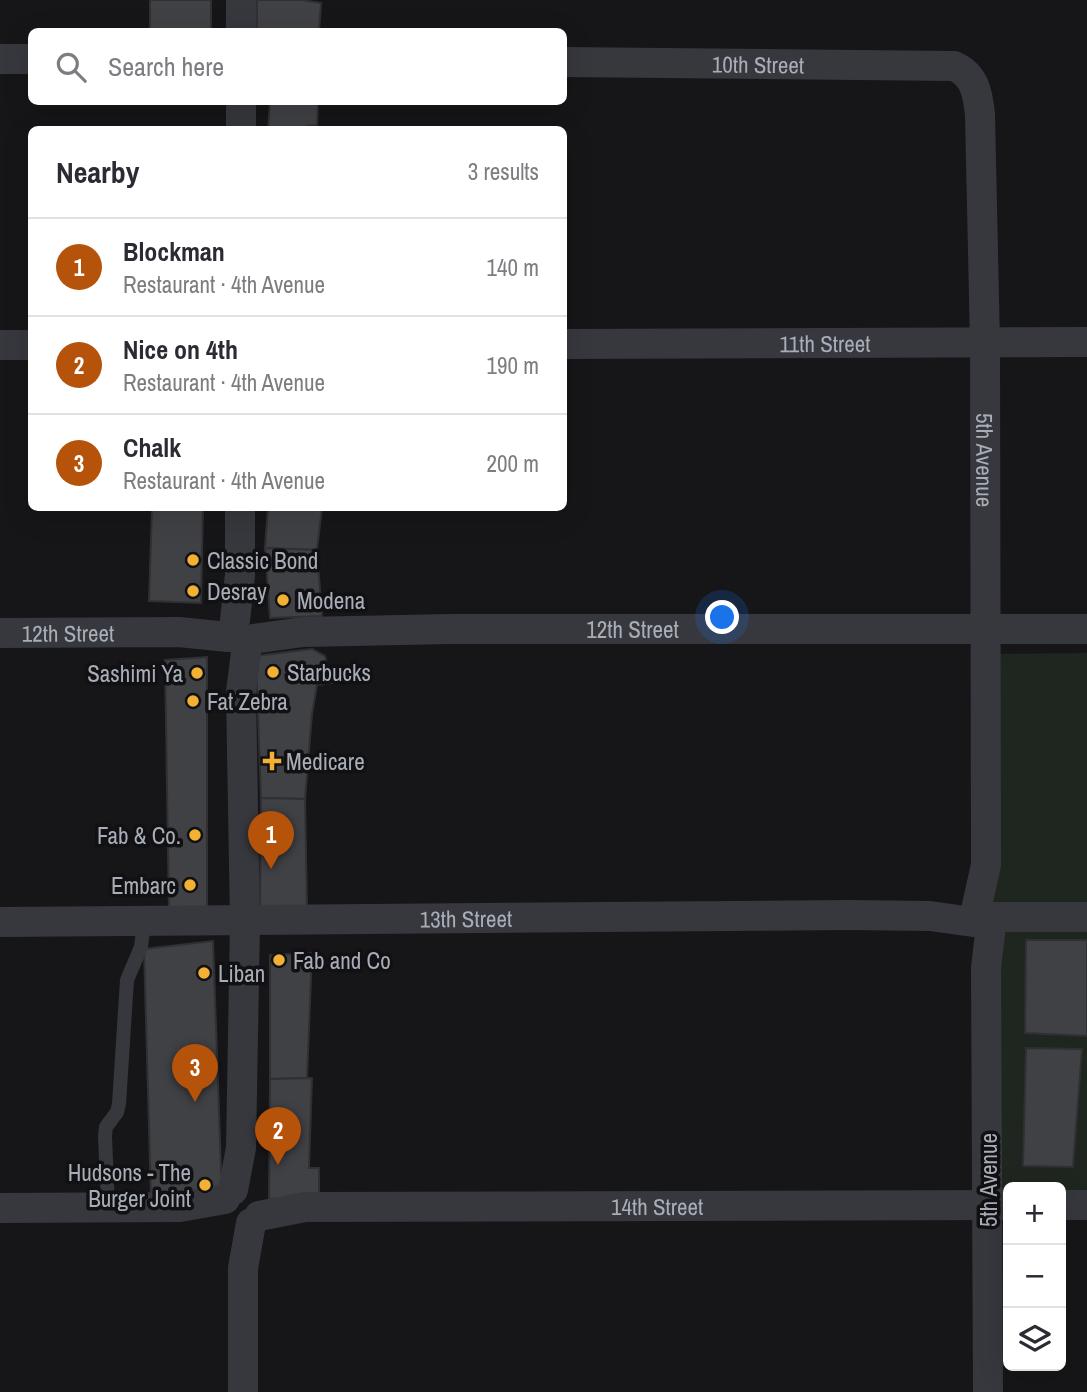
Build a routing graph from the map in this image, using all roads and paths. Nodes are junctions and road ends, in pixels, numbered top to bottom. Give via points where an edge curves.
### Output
1 (241, 0) edge
2 (241, 28) edge
3 (0, 59) edge
4 (28, 59) edge
5 (567, 62) edge
6 (954, 66) joint
7 (241, 105) edge
8 (241, 126) edge
9 (985, 342) junction
10 (1087, 342) edge
11 (567, 344) edge
12 (0, 345) edge
13 (28, 345) edge
14 (240, 511) edge
15 (984, 629) junction
16 (1087, 629) edge
17 (241, 631) junction
18 (0, 633) edge
19 (983, 917) junction
20 (1087, 917) edge
21 (0, 922) edge
22 (144, 922) junction
23 (245, 922) junction
24 (998, 1205) edge
25 (1066, 1205) edge
26 (1087, 1205) edge
27 (108, 1207) junction
28 (243, 1207) junction
29 (0, 1208) edge
30 (243, 1392) edge
31 (988, 1392) edge

1 - 2 street
3 - 4 street
5 - 6 street, 10th Street
6 - 9 street, 5th Avenue via 974,83 980,115
7 - 8 street
9 - 10 street, 11th Street
9 - 11 street, 11th Street
9 - 15 street, 5th Avenue
12 - 13 street
14 - 17 street
15 - 16 street, 12th Street
15 - 17 street, 12th Street
15 - 19 street, 5th Avenue
17 - 18 street, 12th Street
17 - 23 street
19 - 20 street, 13th Street
19 - 23 street, 13th Street
19 - 24 street, 5th Avenue
21 - 22 street, 13th Street
22 - 23 street, 13th Street
22 - 27 lane via 141,947 127,980 119,1104 106,1127
23 - 28 street
24 - 28 street, 14th Street
24 - 31 street, 5th Avenue
25 - 26 street
27 - 28 street, 14th Street
27 - 29 street, 14th Street
28 - 30 street

